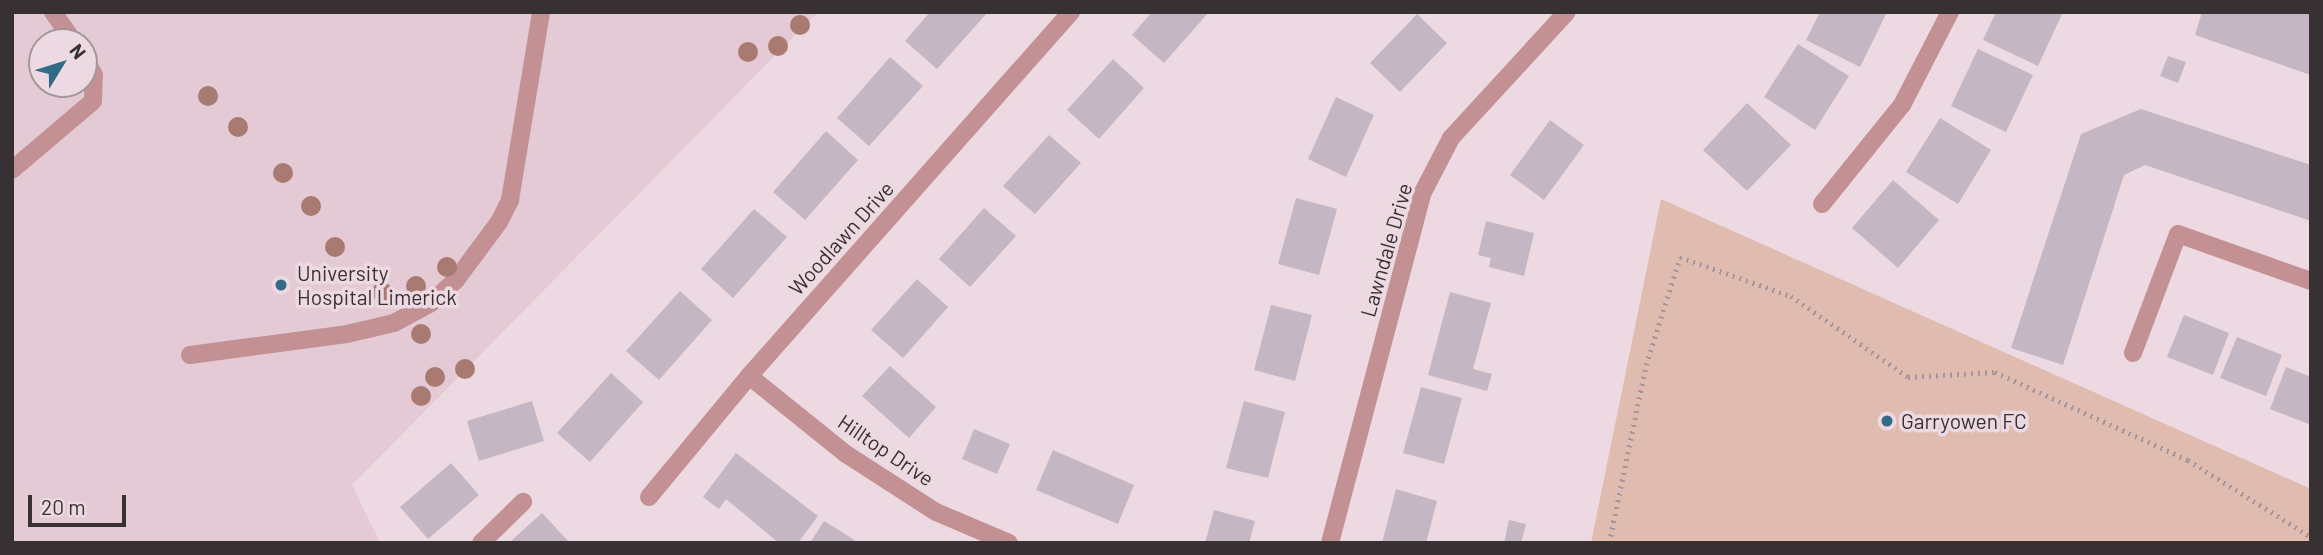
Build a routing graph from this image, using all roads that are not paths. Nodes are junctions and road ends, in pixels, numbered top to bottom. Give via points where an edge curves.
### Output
1 (54, 12) edge
2 (541, 12) edge
3 (1071, 12) edge
4 (1567, 12) edge
5 (1950, 12) edge
6 (65, 28) edge
7 (93, 98) edge
8 (12, 170) edge
9 (1822, 204) dead end
10 (2311, 281) edge
11 (2133, 353) dead end
12 (190, 355) dead end
13 (749, 376) junction
14 (649, 498) dead end
15 (523, 502) dead end
16 (481, 543) edge
17 (1009, 543) edge
18 (1330, 543) edge

1 - 6 street
2 - 12 street via 510,200 456,280 431,303 394,323 347,334
3 - 13 street, Woodlawn Drive
4 - 18 street, Lawndale Drive via 1451,138 1422,194
5 - 9 street via 1902,106
7 - 8 street
10 - 11 street via 2178,234
13 - 14 street, Woodlawn Drive
13 - 17 street, Hilltop Drive via 846,454 936,512
15 - 16 street

